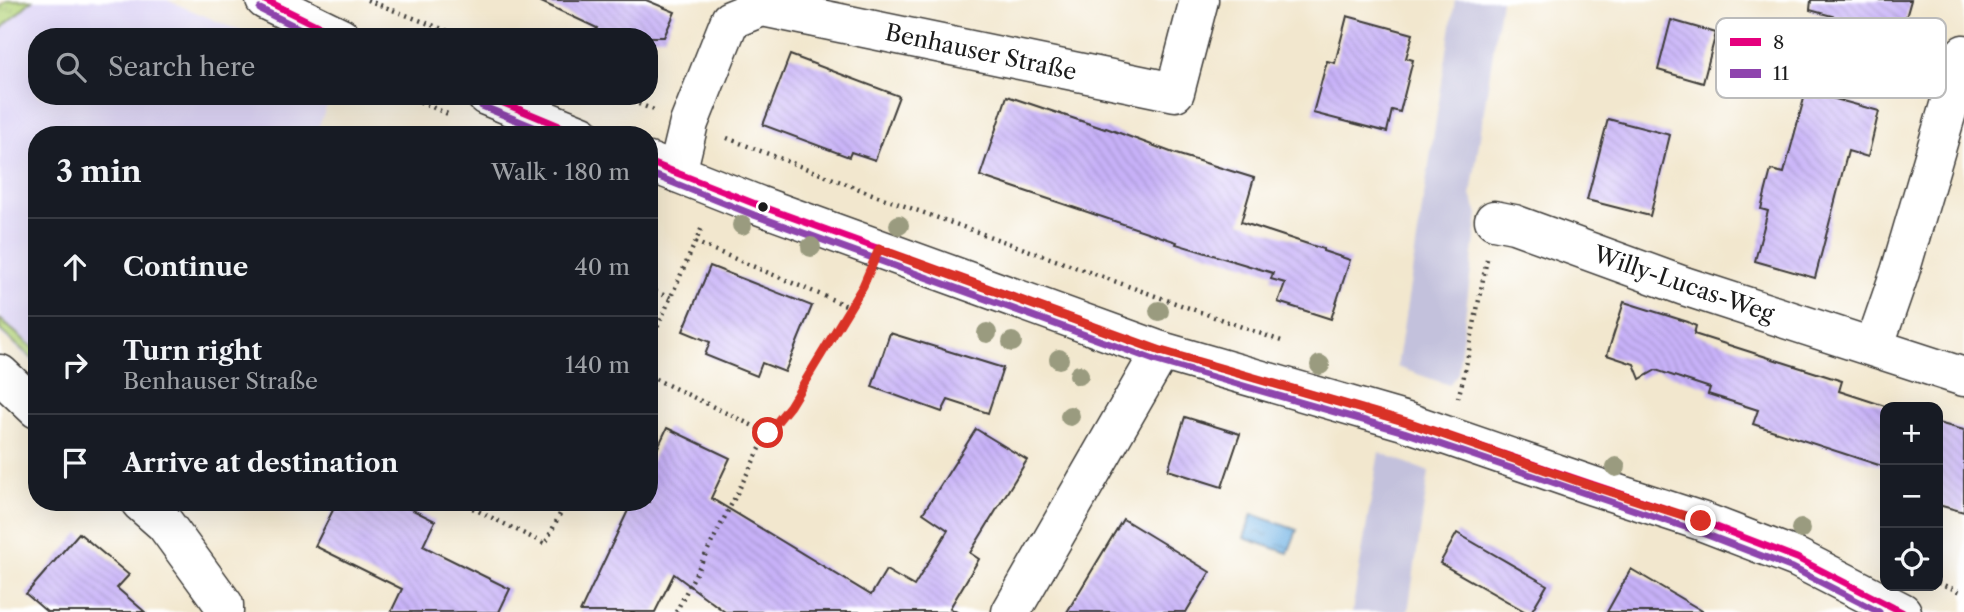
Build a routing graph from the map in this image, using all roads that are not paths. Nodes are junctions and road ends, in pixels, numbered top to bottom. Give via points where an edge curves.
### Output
1 (265, 0) edge
2 (1199, 0) edge
3 (323, 28) edge
4 (1964, 54) edge
5 (508, 105) edge
6 (560, 126) edge
7 (663, 167) edge
8 (1494, 220) road end
9 (1874, 347) junction
10 (1161, 351) junction
11 (0, 374) edge
12 (1964, 377) edge
13 (28, 400) edge
14 (150, 511) edge
15 (227, 610) edge
16 (1011, 612) edge
17 (1902, 612) edge

1 - 3 street
2 - 7 street, Benhauser Straße via 1175,92 762,7 730,20 689,123
4 - 9 street
5 - 6 street
7 - 10 street, Benhauser Straße
8 - 9 street, Willy-Lucas-Weg
9 - 12 street, Willy-Lucas-Weg
10 - 16 street
10 - 17 street, Benhauser Straße via 1407,422 1701,521 1797,558
11 - 13 street
14 - 15 street

